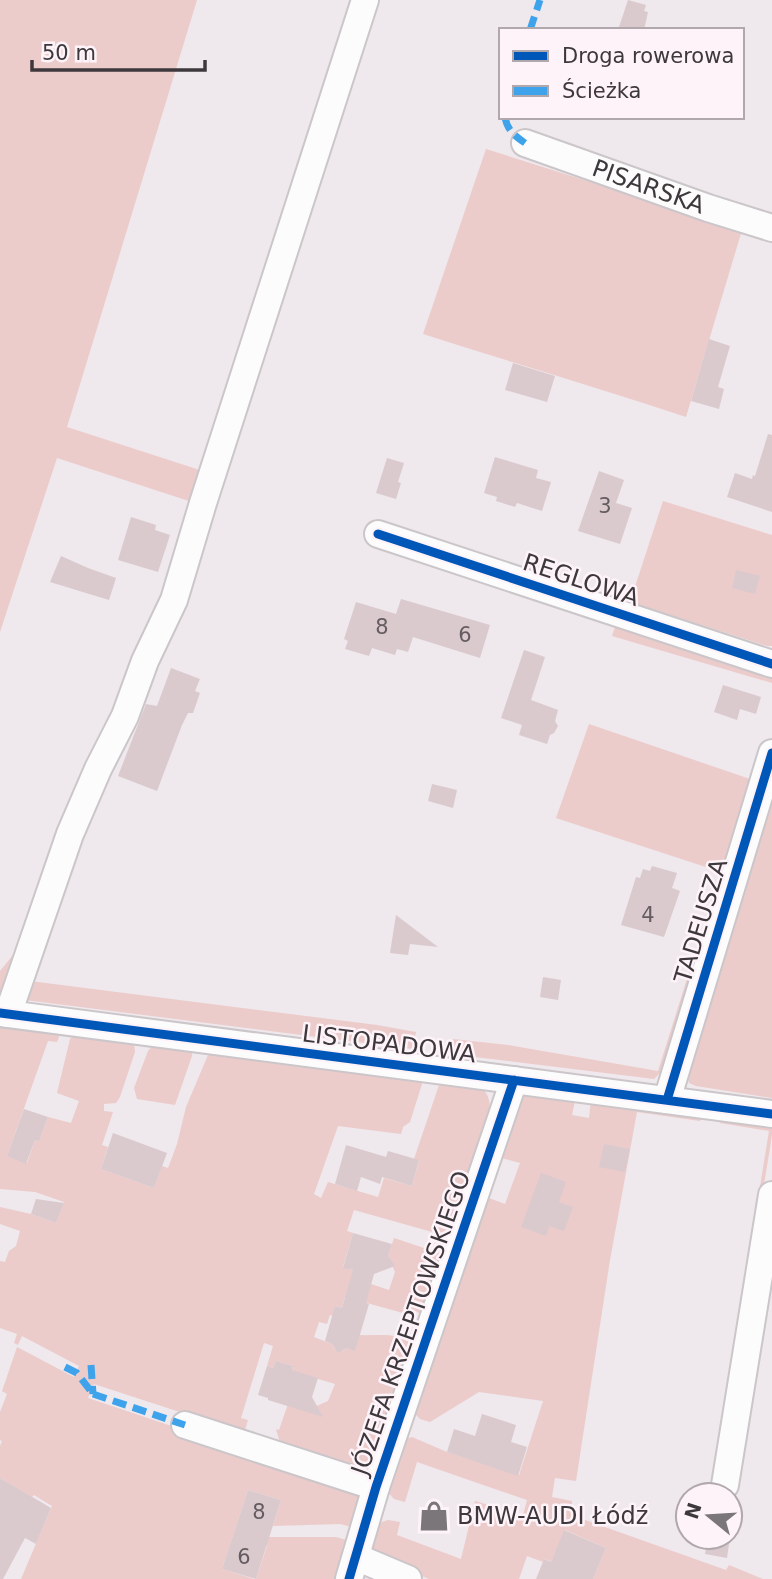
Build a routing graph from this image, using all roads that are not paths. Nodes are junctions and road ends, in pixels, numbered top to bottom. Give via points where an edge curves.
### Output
1 (365, 0) edge
2 (525, 143) dead end
3 (772, 228) edge
4 (378, 534) dead end
5 (772, 664) edge
6 (772, 753) edge
7 (4, 1013) edge
8 (514, 1080) junction
9 (667, 1100) junction
10 (772, 1114) edge
11 (772, 1195) edge
12 (185, 1425) dead end
13 (726, 1481) edge
14 (376, 1488) junction
15 (352, 1568) edge
16 (408, 1579) edge

1 - 7 street via 174,600 70,834
2 - 3 street, PISARSKA
4 - 5 street, REGLOWA
6 - 9 street, TADEUSZA
7 - 8 street, LISTOPADOWA
8 - 9 street, LISTOPADOWA
8 - 14 street, JÓZEFA KRZEPTOWSKIEGO
9 - 10 street, LISTOPADOWA
11 - 13 street
12 - 14 street
14 - 15 street, JÓZEFA KRZEPTOWSKIEGO
15 - 16 street

